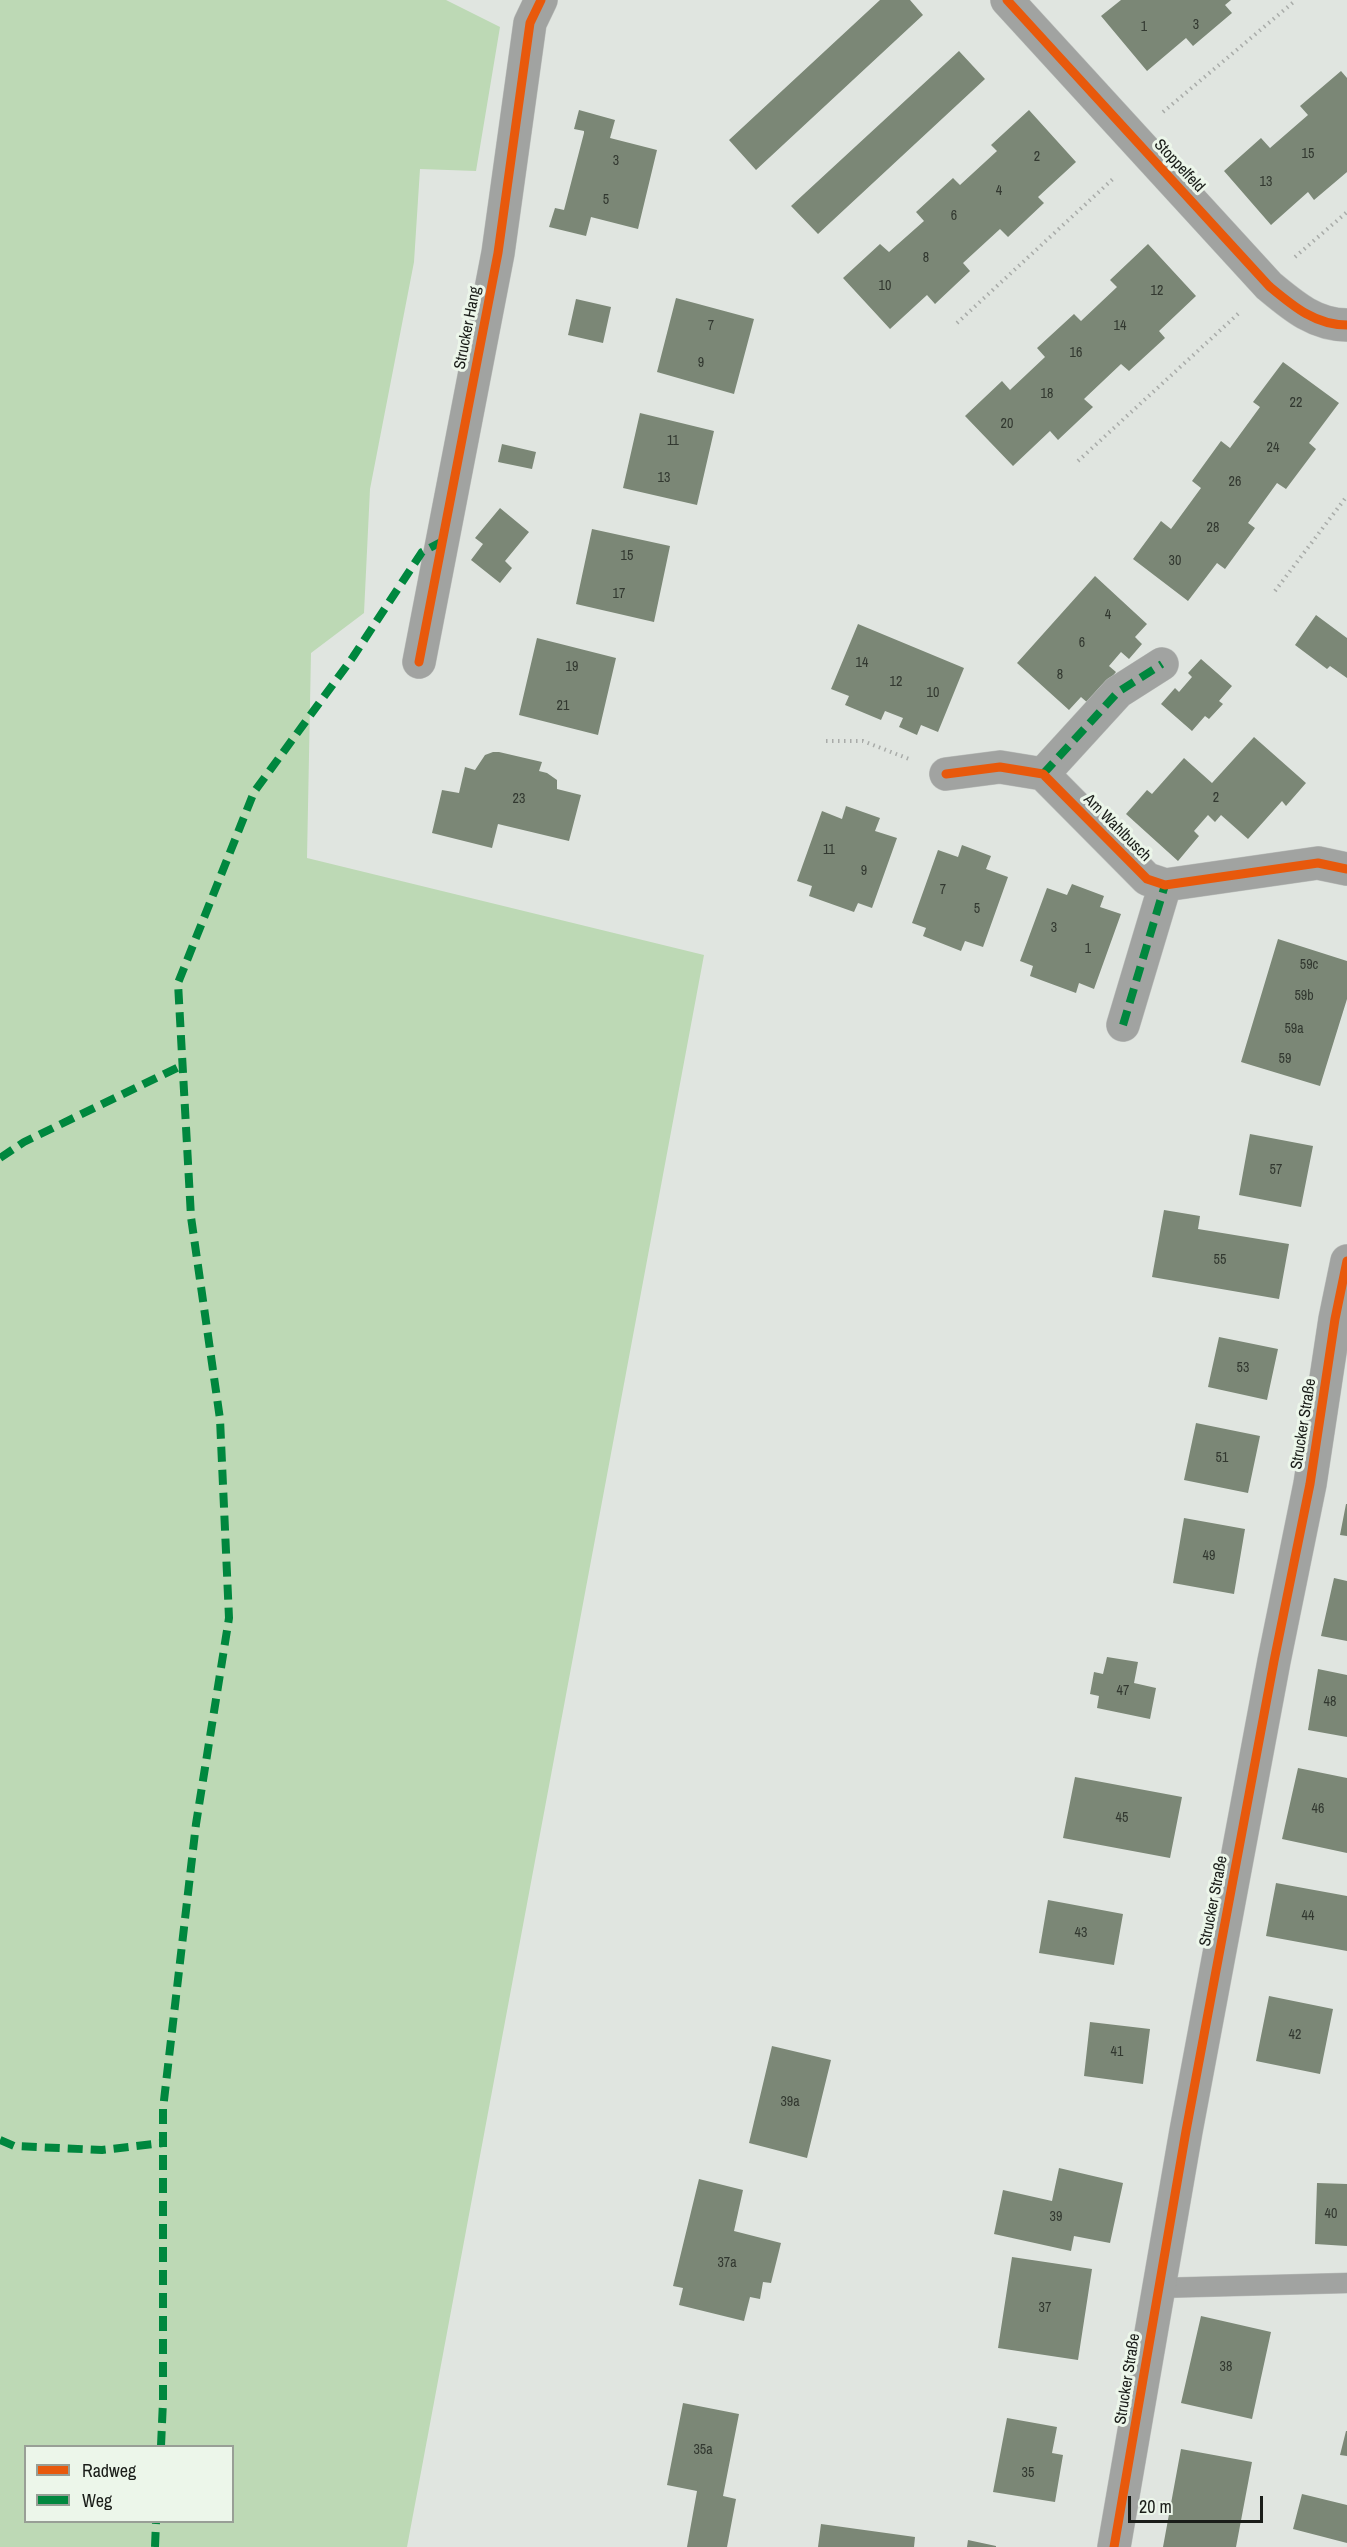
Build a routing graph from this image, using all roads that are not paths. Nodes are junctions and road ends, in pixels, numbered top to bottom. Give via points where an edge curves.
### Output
1 (541, 0) edge
2 (1007, 0) edge
3 (1347, 325) edge
4 (419, 662) dead end
5 (1162, 664) dead end
6 (946, 774) road end
7 (1043, 774) junction
8 (1347, 869) edge
9 (1165, 885) junction
10 (1124, 1025) dead end
11 (1347, 1261) edge
12 (1347, 2283) edge
13 (1158, 2288) junction
14 (1114, 2547) edge

1 - 4 street, Strucker Hang via 530,22 498,253
2 - 3 street, Stoppelfeld via 1269,286 1301,313 1332,325
5 - 7 street via 1119,692
6 - 7 street via 1000,767
7 - 9 street, Am Wahlbusch via 1147,879
8 - 9 street via 1318,863
9 - 10 street
11 - 13 street, Strucker Straße via 1310,1484
12 - 13 lane
13 - 14 street, Strucker Straße

